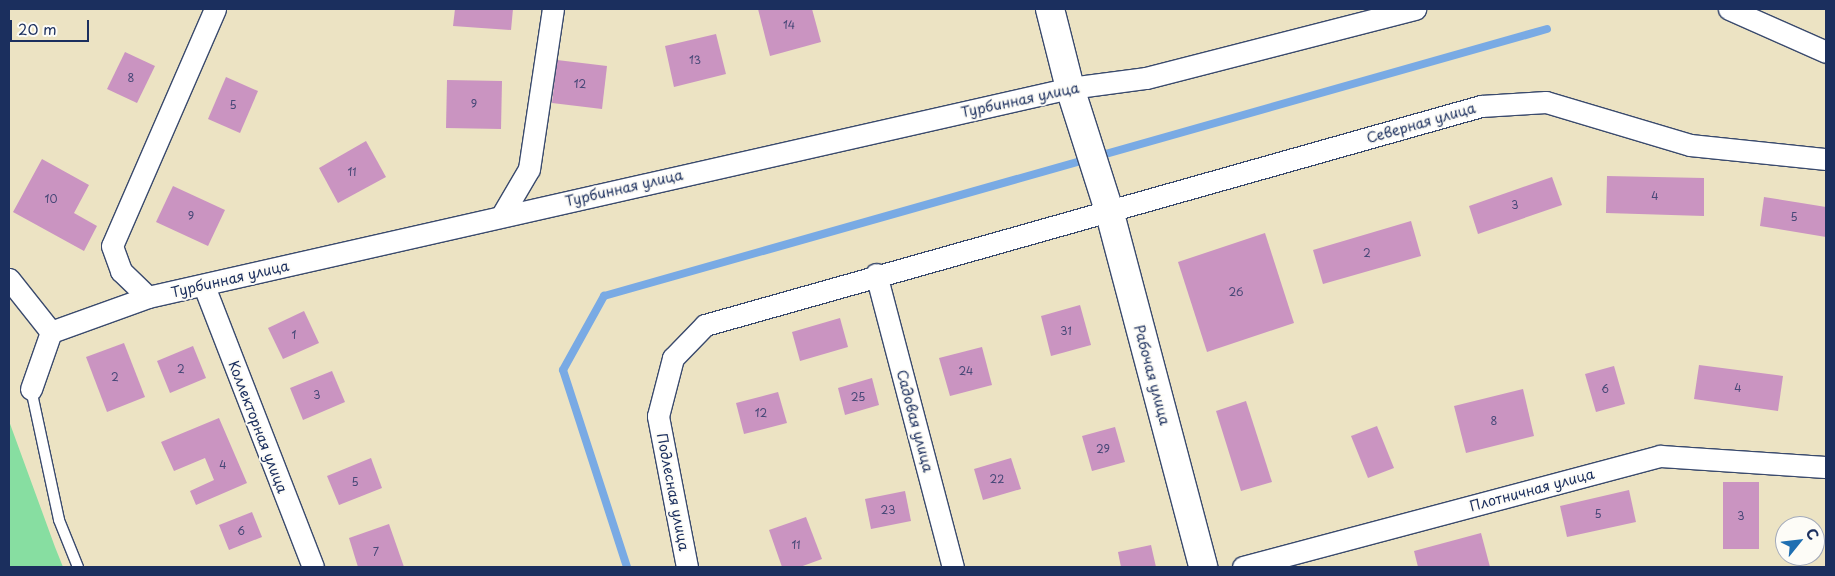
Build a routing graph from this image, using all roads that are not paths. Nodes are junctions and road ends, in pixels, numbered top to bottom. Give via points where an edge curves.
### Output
1 (215, 9) edge
2 (553, 9) edge
3 (1050, 9) edge
4 (1415, 9) edge
5 (1729, 9) edge
6 (1826, 52) edge
7 (1070, 88) junction
8 (1826, 159) edge
9 (1108, 210) junction
10 (502, 215) junction
11 (876, 274) junction
12 (9, 279) edge
13 (204, 286) junction
14 (148, 297) junction
15 (51, 332) junction
16 (32, 389) joint
17 (658, 416) joint
18 (1826, 467) edge
19 (78, 567) edge
20 (313, 567) edge
21 (687, 567) edge
22 (953, 567) edge
23 (1203, 567) edge
24 (1243, 567) edge

1 - 14 street via 112,246 121,271
2 - 10 street via 528,169
3 - 7 street, Рабочая улица
4 - 7 street, Турбинная улица via 1146,78
5 - 6 street
7 - 9 street, Рабочая улица
7 - 10 street, Турбинная улица
8 - 9 street, Северная улица via 1690,145 1546,102 1481,106
9 - 11 street, Северная улица
9 - 23 street, Рабочая улица
10 - 13 street, Турбинная улица
11 - 17 street, Северная улица via 705,325 673,358
11 - 22 street, Садовая улица
12 - 15 street
13 - 14 street, Турбинная улица
13 - 20 street, Коллекторная улица
14 - 15 street, Турбинная улица
15 - 16 street
16 - 19 lane via 59,520
17 - 21 street, Подлесная улица
18 - 24 street, Плотничная улица via 1660,456

